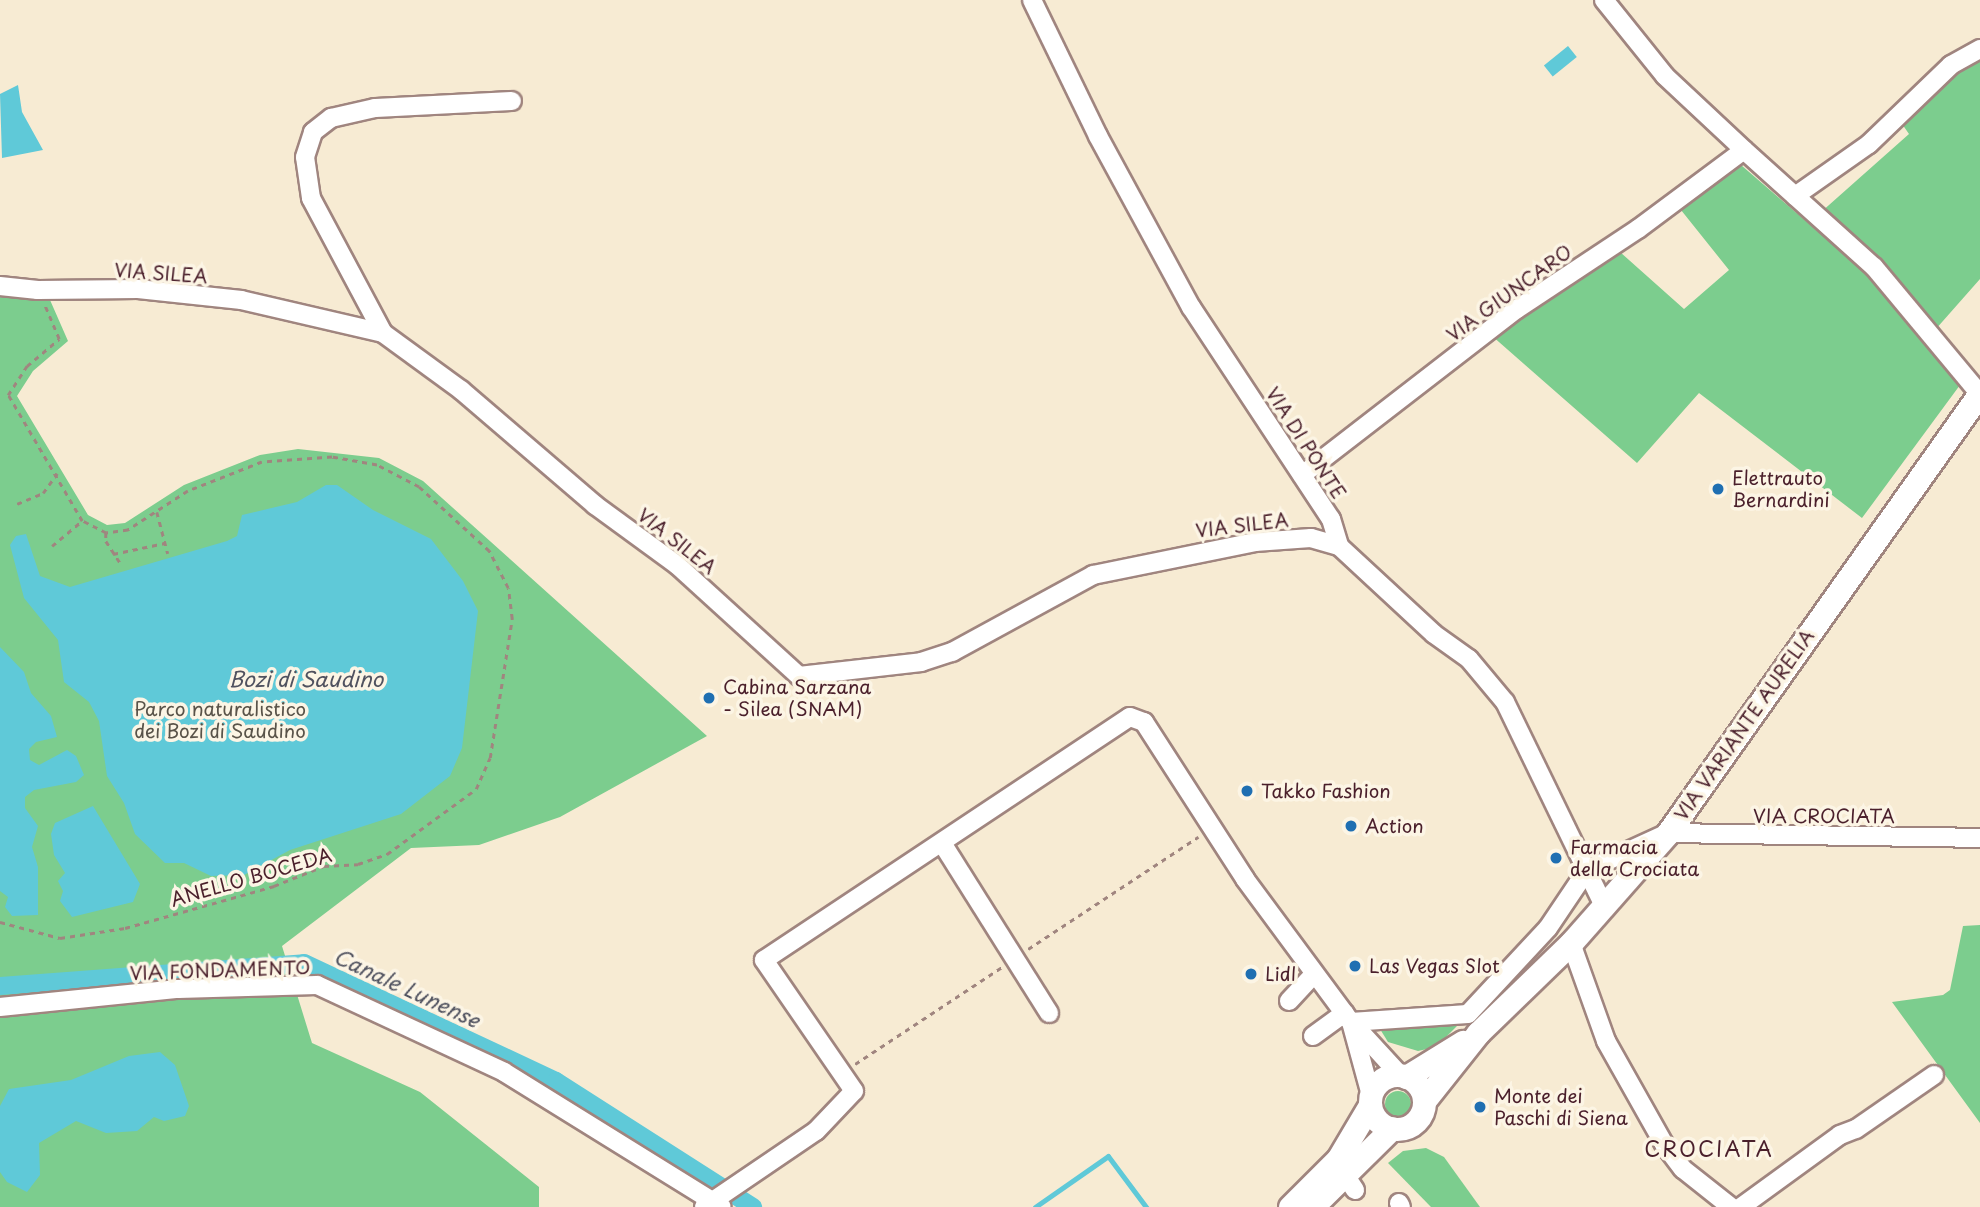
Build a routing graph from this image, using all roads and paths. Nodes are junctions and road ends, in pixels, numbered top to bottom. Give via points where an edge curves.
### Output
1 (1032, 0) edge
2 (1604, 0) edge
3 (1980, 49) edge
4 (512, 101) dead end
5 (1744, 150) junction
6 (1794, 196) junction
7 (0, 286) edge
8 (38, 290) junction
9 (383, 334) junction
10 (1980, 394) edge
11 (8, 395) junction
12 (0, 396) edge
13 (57, 474) junction
14 (1303, 475) junction
15 (17, 504) dead end
16 (157, 512) junction
17 (82, 521) junction
18 (106, 533) junction
19 (165, 542) junction
20 (52, 546) dead end
21 (1339, 546) junction
22 (113, 554) junction
23 (168, 554) dead end
24 (121, 564) dead end
25 (1204, 832) dead end
26 (1668, 833) junction
27 (1980, 838) edge
28 (942, 844) junction
29 (1587, 870) junction
30 (1604, 905) junction
31 (0, 922) edge
32 (1571, 943) junction
33 (1023, 953) dead end
34 (1011, 961) dead end
35 (1314, 974) junction
36 (1289, 1001) dead end
37 (0, 1007) edge
38 (1049, 1013) dead end
39 (1348, 1018) junction
40 (1478, 1033) junction
41 (1313, 1036) dead end
42 (856, 1064) dead end
43 (1934, 1075) dead end
44 (1403, 1076) junction
45 (1371, 1100) junction
46 (1424, 1101) junction
47 (1392, 1128) junction
48 (713, 1205) edge
49 (1290, 1207) edge
50 (1312, 1207) edge
51 (1731, 1207) edge
52 (1741, 1207) edge

1 - 14 street, VIA DI PONTE via 1098,136 1191,307
2 - 5 street via 1665,76
3 - 6 street via 1951,65 1869,144
4 - 9 street via 375,108 331,118 313,132 305,157 311,198
5 - 6 street
5 - 14 street, VIA GIUNCARO via 1638,229 1517,309
6 - 10 street via 1874,267
7 - 8 street, VIA SILEA
8 - 9 street, VIA SILEA via 138,289 241,300
8 - 11 path via 59,339 27,366
9 - 21 street, VIA SILEA via 461,390 595,505 677,565 799,676 921,662 952,652 1093,575 1255,542 1311,538
10 - 26 main road, VIA VARIANTE AURELIA
11 - 12 path
11 - 13 path via 24,429
13 - 15 path via 43,493
13 - 17 path
14 - 21 street, VIA DI PONTE via 1331,519
16 - 18 path, ANELLO BOCEDA via 128,530
16 - 19 path
16 - 31 path, ANELLO BOCEDA via 188,491 262,462 299,456 377,465 419,487 489,551 508,588 512,619 490,758 476,789 387,854 358,864 324,866 274,886 125,928 60,938
17 - 18 path
17 - 20 path
18 - 22 path
19 - 22 path
19 - 23 path
21 - 29 street, VIA DI PONTE via 1396,601 1469,659 1505,702
22 - 24 path
25 - 33 path
26 - 27 street, VIA CROCIATA
26 - 29 street
26 - 30 main road, VIA VARIANTE AURELIA
28 - 35 street via 1130,717 1137,717
28 - 38 street
28 - 48 street via 764,960 854,1091 816,1131
29 - 30 street, VIA DI PONTE
29 - 39 street via 1548,928 1468,1014
30 - 32 main road, VIA VARIANTE AURELIA
32 - 40 main road, VIA VARIANTE AURELIA
32 - 51 street via 1606,1041 1664,1144 1684,1169
34 - 42 path
35 - 36 street
35 - 39 street
37 - 48 street, VIA FONDAMENTO via 178,989 317,985 504,1072
39 - 41 street
39 - 44 street
39 - 45 street
40 - 44 main road, VIA VARIANTE AURELIA
40 - 46 main road, VIA VARIANTE AURELIA
43 - 52 street via 1856,1129 1840,1135
44 - 45 main road, VIA VARIANTE AURELIA via 1385,1078
44 - 46 main road via 1419,1086
45 - 47 main road via 1377,1120
45 - 49 main road, VIA VARIANTE AURELIA via 1338,1159
46 - 47 main road, VIA VARIANTE AURELIA via 1413,1124
47 - 50 main road, VIA VARIANTE AURELIA via 1350,1183

